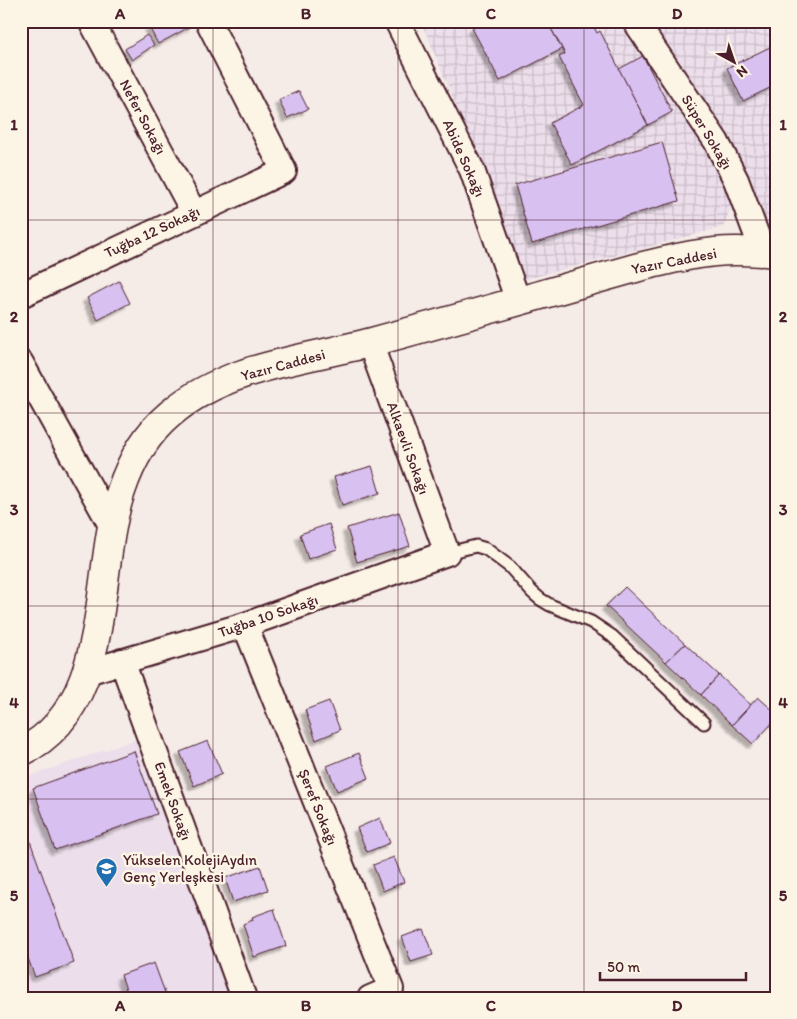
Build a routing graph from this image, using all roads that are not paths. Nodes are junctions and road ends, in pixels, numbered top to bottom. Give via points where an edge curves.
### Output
1 (92, 21) edge
2 (208, 21) edge
3 (397, 21) edge
4 (634, 21) edge
5 (194, 212) junction
6 (769, 253) edge
7 (21, 295) edge
8 (518, 301) junction
9 (370, 343) junction
10 (21, 363) edge
11 (112, 527) junction
12 (447, 553) junction
13 (245, 625) junction
14 (122, 661) junction
15 (87, 672) junction
16 (704, 723) dead end
17 (21, 752) edge
18 (380, 994) edge
19 (244, 998) edge

1 - 5 street, Nefer Sokağı
2 - 5 street, Tuğba 12 Sokağı via 284,171
3 - 8 street, Abide Sokağı via 472,170
4 - 6 street, Süper Sokağı via 716,142
5 - 7 street, Tuğba 12 Sokağı
6 - 8 street, Yazır Caddesi via 731,251 680,257
8 - 9 street, Yazır Caddesi
9 - 11 street, Yazır Caddesi via 259,369 195,395 145,441 120,493
9 - 12 street, Alkaevli Sokağı
10 - 11 street
11 - 15 street, Yazır Caddesi
12 - 13 street, Tuğba 10 Sokağı
12 - 16 lane via 476,546 486,548 510,567 540,599 591,622 612,636
13 - 14 street, Tuğba 10 Sokağı
13 - 18 street, Şeref Sokağı
14 - 15 street, Tuğba 10 Sokağı
14 - 19 street, Emek Sokağı
15 - 17 street, Yazır Caddesi via 73,703 59,723 45,737

